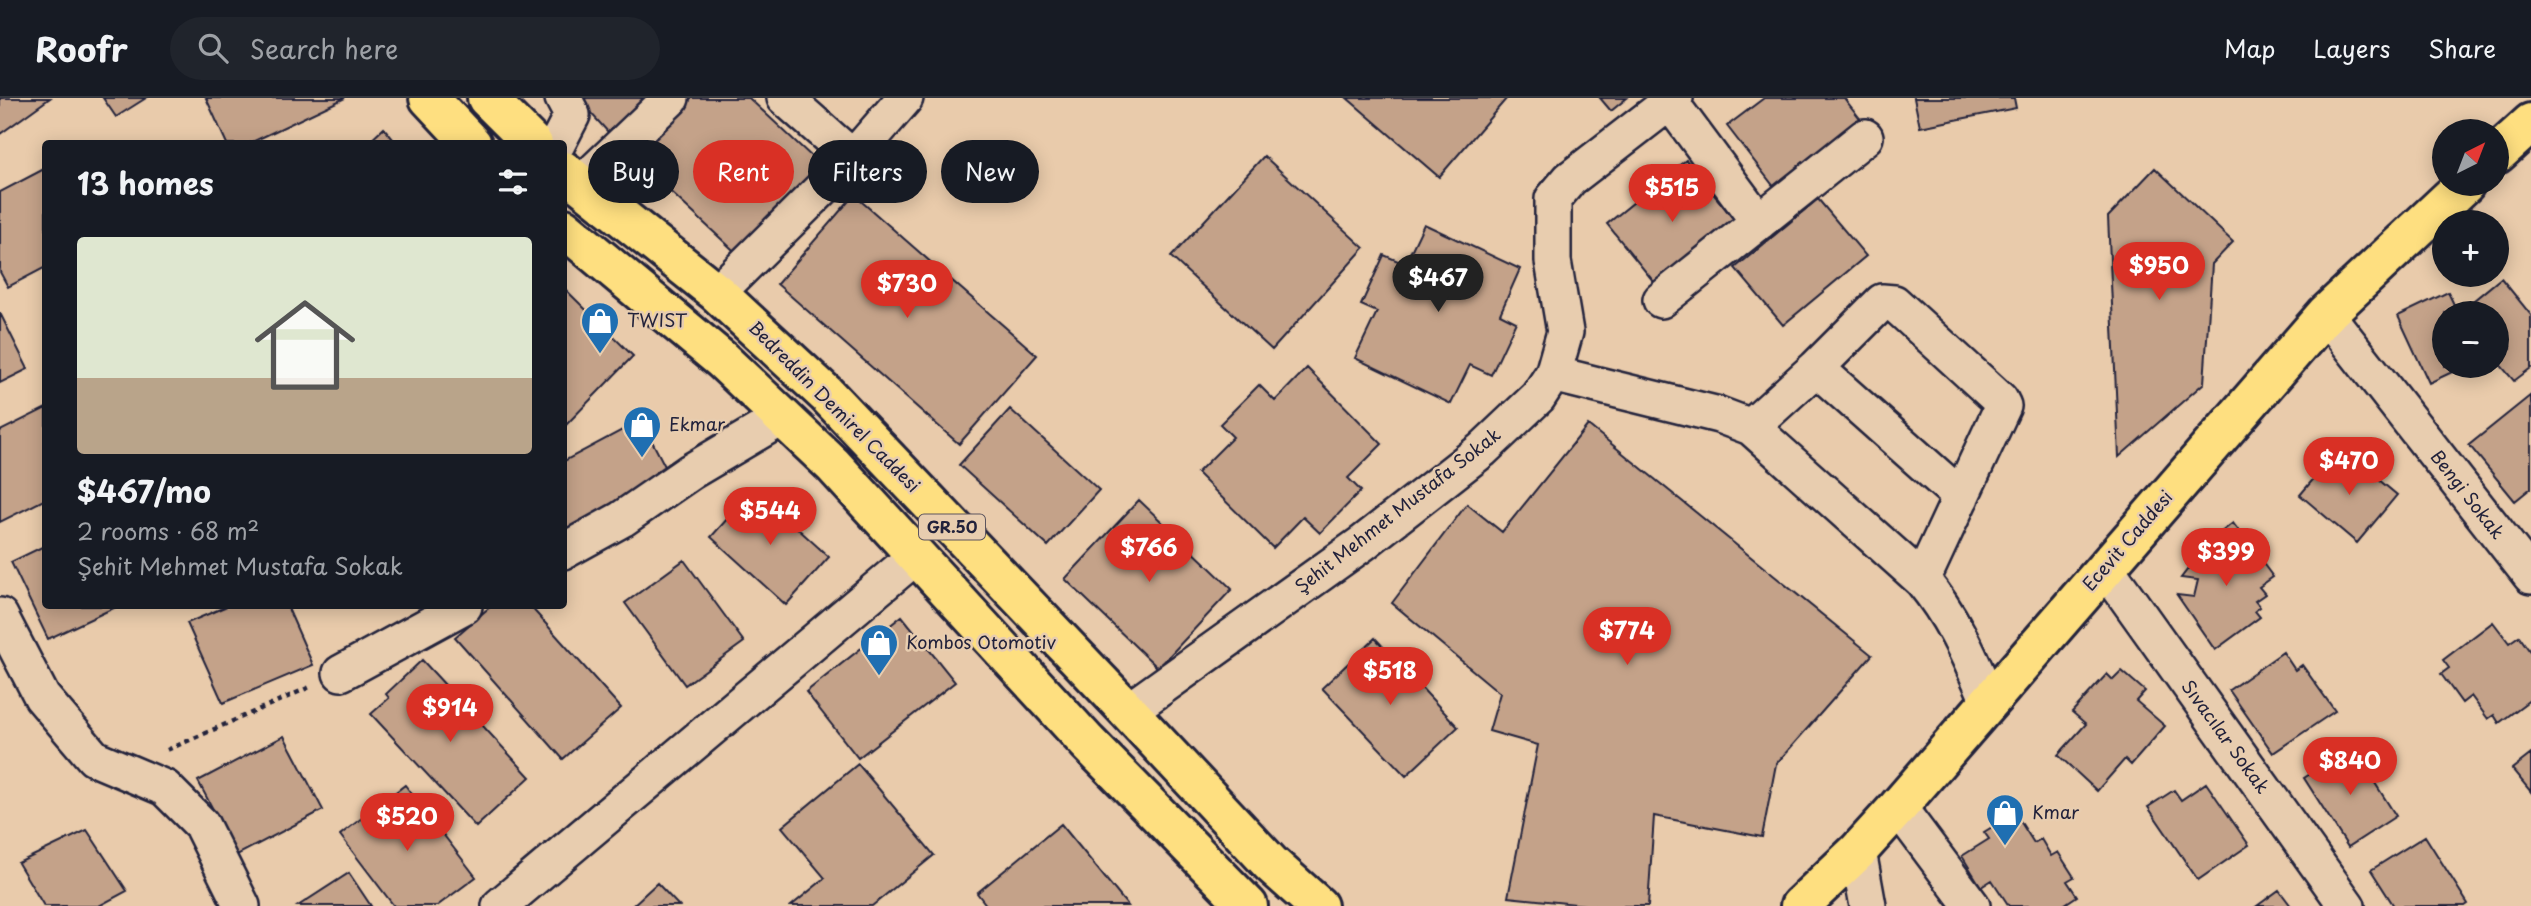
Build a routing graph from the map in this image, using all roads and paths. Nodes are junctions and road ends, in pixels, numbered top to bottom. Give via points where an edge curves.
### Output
1 (429, 98) edge
2 (487, 98) edge
3 (563, 98) edge
4 (671, 98) edge
5 (785, 98) edge
6 (905, 98) edge
7 (1673, 100) edge
8 (2531, 123) edge
9 (1865, 137) dead end
10 (468, 140) edge
11 (529, 140) edge
12 (559, 140) edge
13 (833, 140) edge
14 (869, 140) edge
15 (2510, 142) edge
16 (572, 178) edge
17 (2452, 196) edge
18 (808, 203) edge
19 (1759, 222) junction
20 (567, 231) edge
21 (717, 293) junction
22 (1661, 300) dead end
23 (2326, 314) junction
24 (1816, 368) junction
25 (1553, 374) junction
26 (783, 417) junction
27 (1751, 427) junction
28 (1961, 496) junction
29 (567, 549) edge
30 (916, 556) junction
31 (2105, 567) junction
32 (2531, 576) edge
33 (1922, 580) junction
34 (458, 609) edge
35 (0, 616) edge
36 (341, 673) joint
37 (1989, 701) junction
38 (1128, 711) junction
39 (163, 751) dead end
40 (1898, 807) junction
41 (1858, 851) junction
42 (242, 906) edge
43 (500, 906) edge
44 (1248, 906) edge
45 (1318, 906) edge
46 (1800, 906) edge
47 (1868, 906) edge
48 (1972, 906) edge
49 (2347, 906) edge

1 - 10 main road
2 - 11 main road
3 - 12 street via 572,115
4 - 16 street
5 - 13 street
6 - 14 street
7 - 19 street
7 - 25 street, Şehit Mehmet Mustafa Sokak via 1570,179 1553,199 1553,261 1565,332
8 - 15 main road
9 - 19 street
16 - 21 main road, Bedreddin Demirel Caddesi / GR.50
17 - 23 main road, Ecevit Caddesi
18 - 21 street
19 - 22 street
20 - 26 main road, GR.50
21 - 38 main road, Bedreddin Demirel Caddesi / GR.50 via 826,394
23 - 31 main road, Ecevit Caddesi
23 - 32 street, Bengi Sokak
24 - 27 street
24 - 28 street
24 - 28 street via 1882,302 1894,303 2003,406
25 - 27 street
25 - 38 street, Şehit Mehmet Mustafa Sokak via 1538,397 1482,450 1363,543
26 - 29 street
26 - 30 main road, GR.50
27 - 33 street
28 - 33 street
30 - 43 street
30 - 44 main road, GR.50 via 1087,742
31 - 37 main road, Ecevit Caddesi
31 - 49 street, Sıvacılar Sokak
33 - 37 street via 1961,638
34 - 36 street
35 - 42 street via 42,697 94,758 165,788 201,824
36 - 39 path
37 - 40 main road, Ecevit Caddesi
38 - 45 main road, Bedreddin Demirel Caddesi / GR.50 via 1271,864
40 - 41 main road, Ecevit Caddesi
40 - 48 street
41 - 46 main road, Ecevit Caddesi
41 - 47 street

